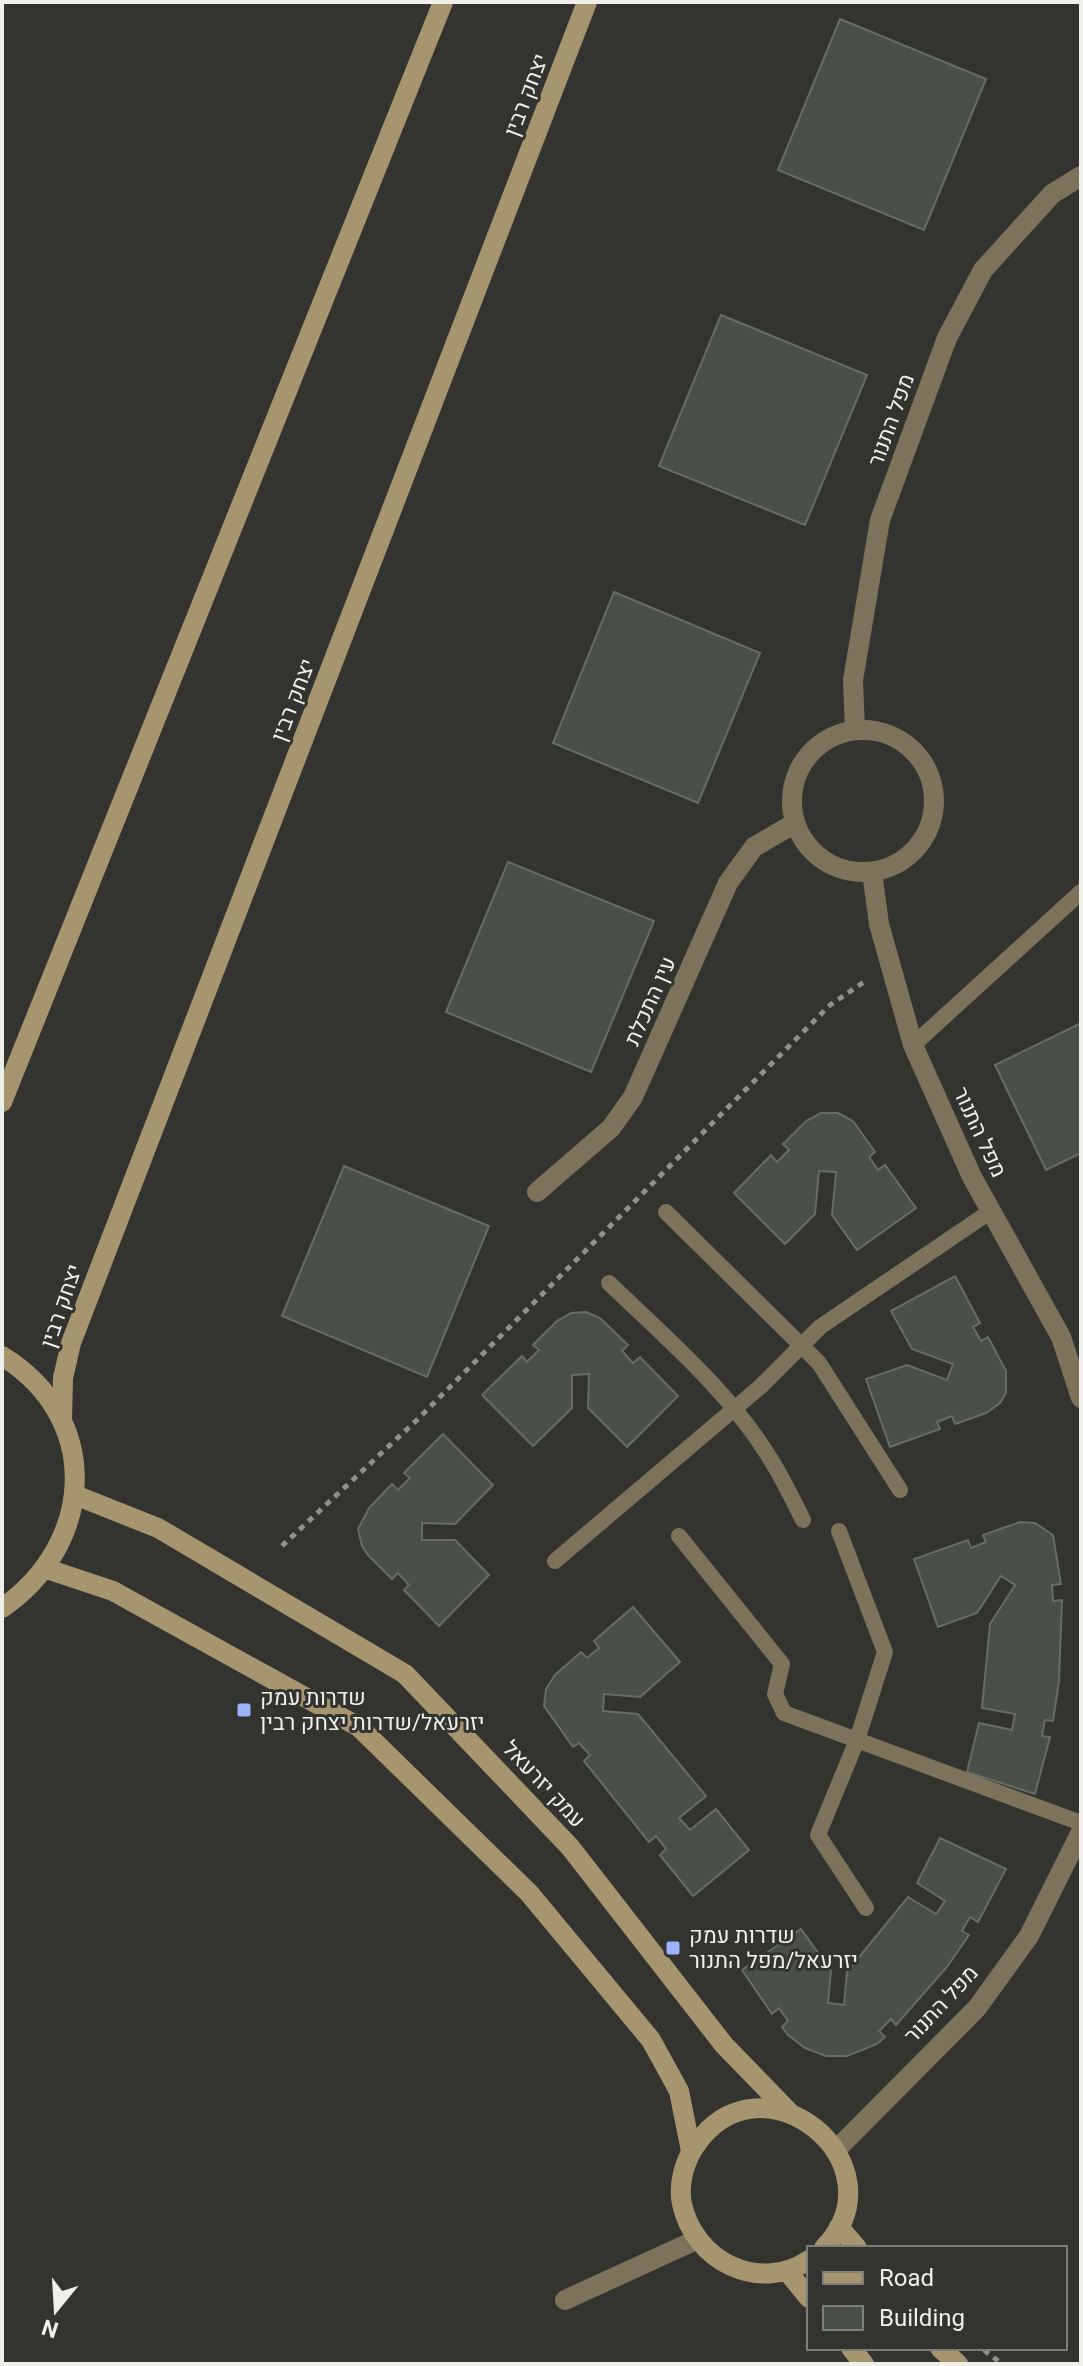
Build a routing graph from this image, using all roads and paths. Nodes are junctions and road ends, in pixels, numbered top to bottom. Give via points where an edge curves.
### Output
1 (443, 2) edge
2 (587, 2) edge
3 (1081, 176) edge
4 (855, 730) junction
5 (795, 823) junction
6 (872, 872) junction
7 (1081, 892) edge
8 (890, 963) junction
9 (913, 1045) junction
10 (2, 1102) edge
11 (537, 1192) dead end
12 (991, 1211) junction
13 (666, 1212) dead end
14 (609, 1283) dead end
15 (802, 1344) junction
16 (2, 1356) edge
17 (1081, 1398) edge
18 (733, 1410) junction
19 (62, 1419) junction
20 (900, 1490) dead end
21 (75, 1495) junction
22 (803, 1520) dead end
23 (839, 1531) dead end
24 (679, 1536) dead end
25 (282, 1546) dead end
26 (555, 1561) dead end
27 (47, 1569) junction
28 (2, 1608) edge
29 (857, 1740) junction
30 (1081, 1823) edge
31 (1081, 1832) edge
32 (866, 1908) dead end
33 (789, 2112) junction
34 (836, 2150) junction
35 (691, 2151) junction
36 (839, 2227) junction
37 (696, 2240) junction
38 (825, 2246) edge
39 (855, 2246) edge
40 (807, 2261) edge
41 (787, 2271) junction
42 (807, 2296) edge
43 (565, 2300) dead end
44 (942, 2350) edge
45 (984, 2350) edge
46 (958, 2364) edge
47 (1002, 2364) edge

1 - 10 main road
2 - 19 main road, יצחק רבין via 71,1343
3 - 4 street, מפל התנור via 1052,194 983,270 947,338 880,520 853,680
4 - 5 street via 816,746 802,763 793,782
4 - 6 street via 898,739 928,772 934,792 926,836 894,865
5 - 6 street via 817,856 843,869
5 - 11 street, עין התכלת via 754,847 728,883 633,1097 611,1128
6 - 8 street, מפל התנור
7 - 9 lane
8 - 9 street, מפל התנור
8 - 25 path via 830,1005 419,1418
9 - 12 street, מפל התנור
12 - 15 lane
12 - 17 street, מפל התנור via 1061,1337
13 - 15 lane via 777,1326
14 - 18 lane
15 - 18 lane
15 - 20 lane
16 - 19 main road via 40,1387
18 - 22 lane via 770,1458
18 - 26 lane
19 - 21 main road via 73,1457
21 - 27 main road via 70,1522
21 - 33 main road, עמק יזרעאל via 158,1528 405,1674 570,1847 724,2045
23 - 29 lane via 885,1652
24 - 29 lane via 782,1664 775,1694 784,1713
27 - 28 main road
27 - 35 main road via 113,1591 359,1727 529,1893 651,2040 679,2091
29 - 30 lane
29 - 32 lane via 818,1835
31 - 34 street, מפל התנור via 1029,1936 977,2008
33 - 34 main road, עמק יזרעאל via 824,2134
33 - 35 main road via 734,2114 709,2128
34 - 36 main road via 847,2188
35 - 37 main road via 681,2196
36 - 38 main road
36 - 39 main road
37 - 41 main road via 710,2254 747,2272
37 - 43 street
40 - 41 main road
41 - 42 main road
44 - 46 main road
45 - 47 path

